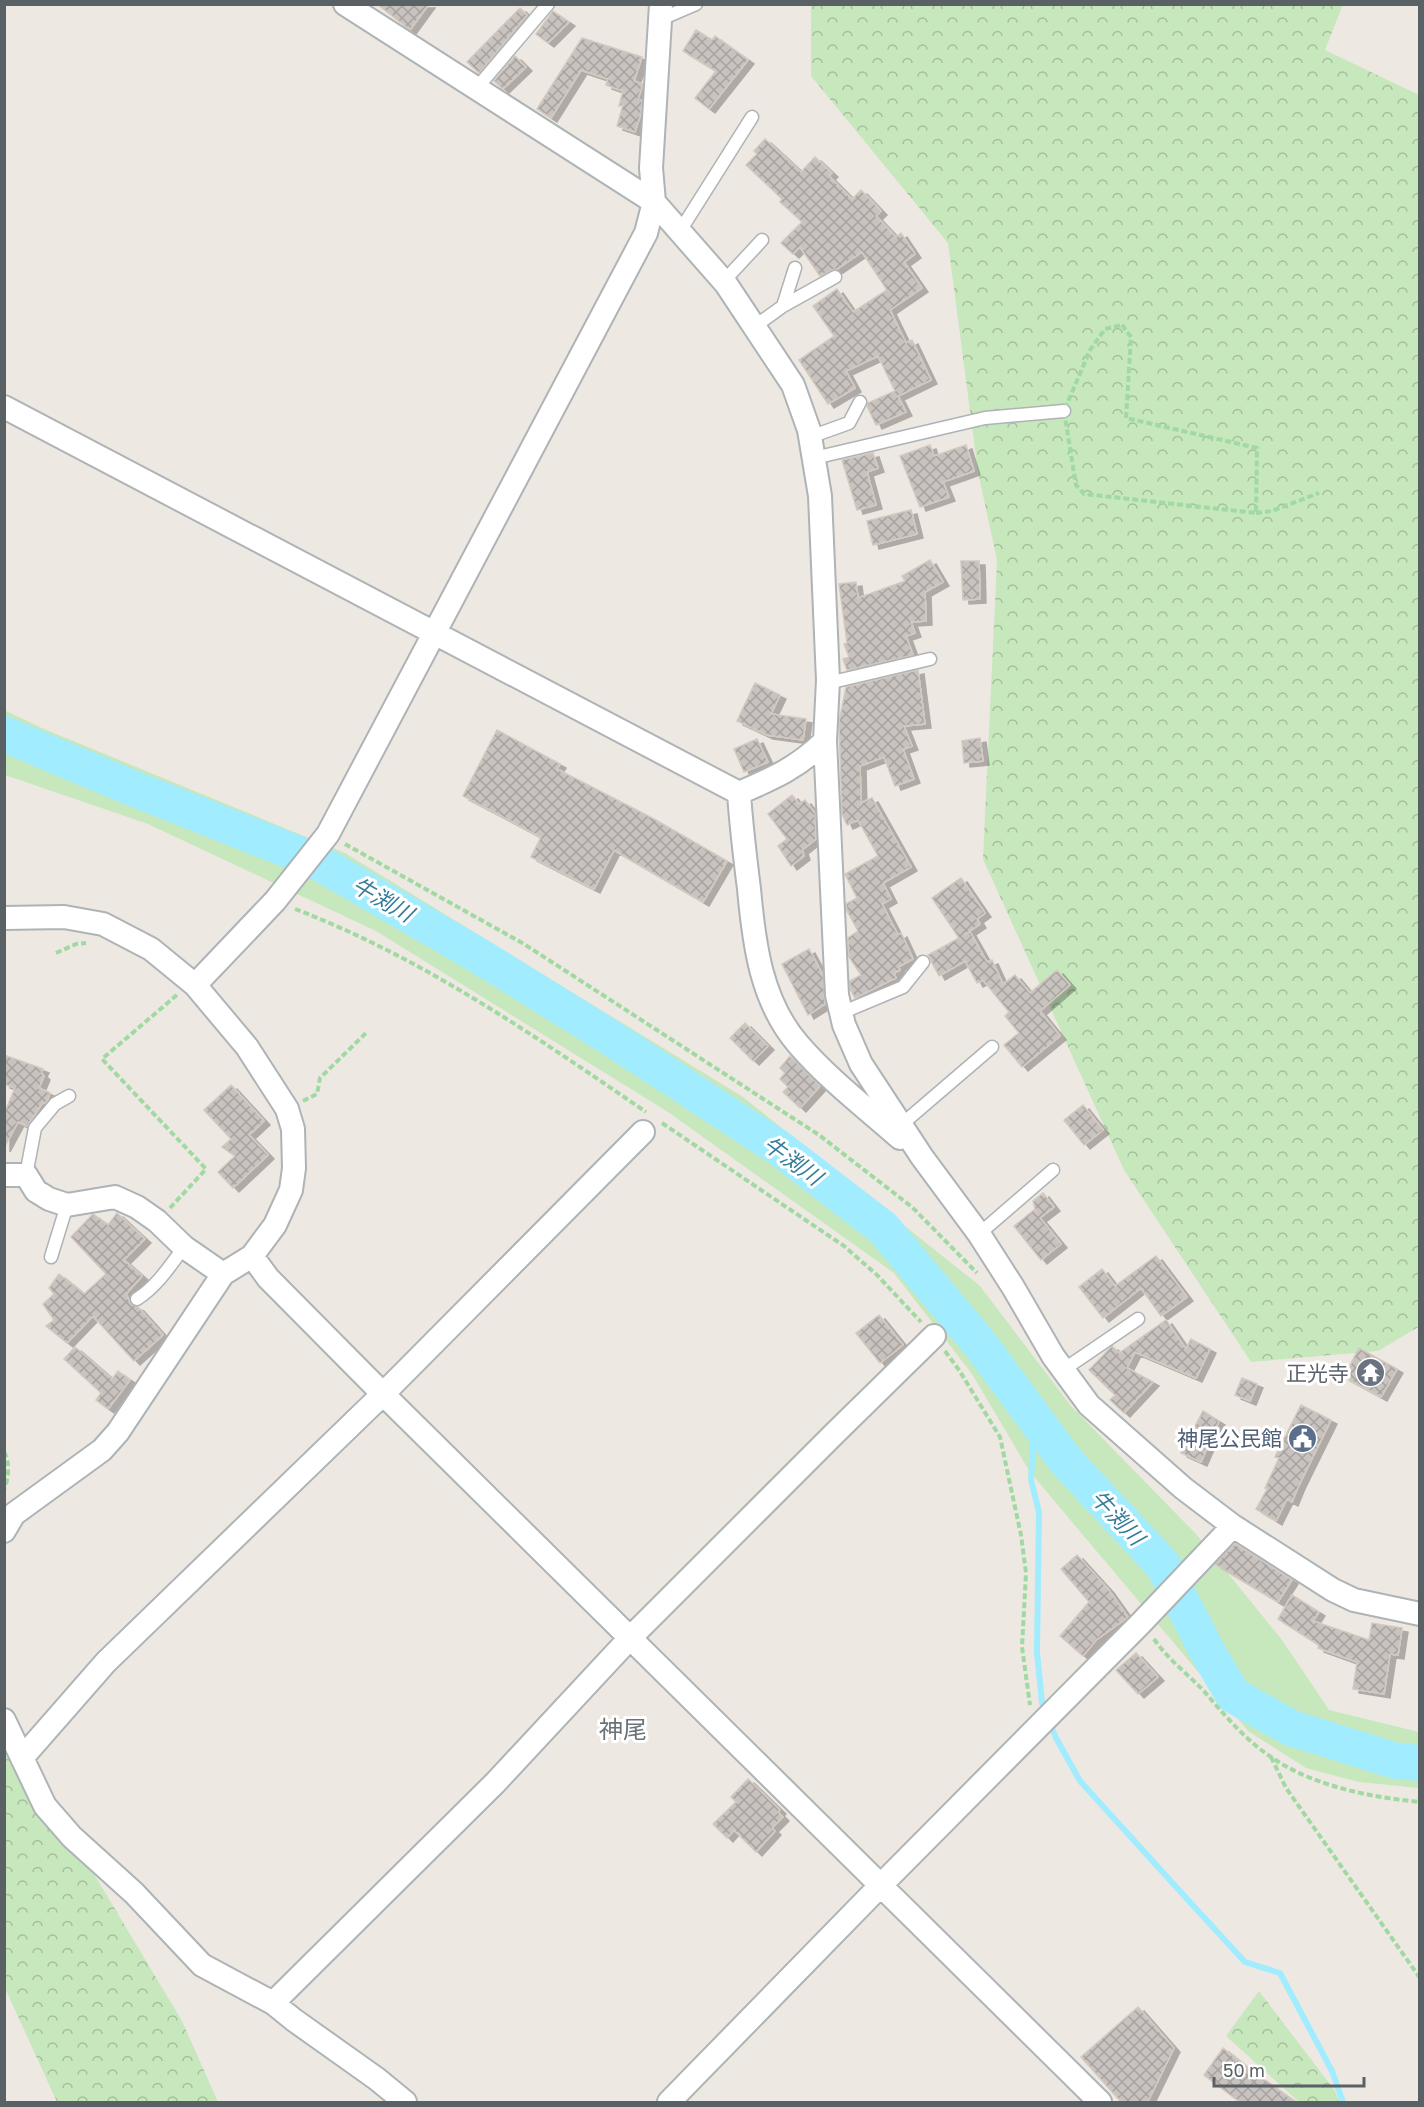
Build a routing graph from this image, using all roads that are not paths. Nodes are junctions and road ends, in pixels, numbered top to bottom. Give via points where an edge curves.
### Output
1 (345, 4) edge
2 (548, 4) edge
3 (696, 4) edge
4 (661, 11) edge
5 (476, 88) junction
6 (752, 117) dead end
7 (654, 202) junction
8 (680, 231) junction
9 (762, 240) dead end
10 (795, 268) dead end
11 (835, 277) dead end
12 (724, 281) junction
13 (783, 306) junction
14 (754, 327) junction
15 (860, 402) dead end
16 (4, 407) edge
17 (1064, 411) road end
18 (812, 448) junction
19 (433, 633) junction
20 (930, 659) dead end
21 (828, 683) junction
22 (825, 741) junction
23 (739, 793) junction
24 (4, 918) edge
25 (923, 962) dead end
26 (189, 988) junction
27 (842, 1013) junction
28 (993, 1047) dead end
29 (69, 1096) dead end
30 (651, 1123) road end
31 (901, 1125) junction
32 (922, 1157) junction
33 (1053, 1170) dead end
34 (15, 1175) edge
35 (67, 1205) junction
36 (979, 1234) junction
37 (184, 1247) junction
38 (252, 1256) junction
39 (51, 1257) dead end
40 (223, 1274) junction
41 (137, 1299) dead end
42 (1138, 1319) dead end
43 (934, 1336) road end
44 (1064, 1370) junction
45 (382, 1394) junction
46 (1233, 1526) junction
47 (4, 1531) edge
48 (1419, 1614) edge
49 (630, 1638) junction
50 (4, 1720) edge
51 (22, 1758) junction
52 (880, 1886) junction
53 (273, 2003) junction
54 (405, 2103) edge
55 (669, 2103) edge
56 (1100, 2103) edge

1 - 5 street
2 - 5 lane
3 - 4 lane
4 - 7 street via 651,168
5 - 7 street
6 - 8 lane
7 - 8 street
7 - 19 street via 646,233
8 - 12 street
9 - 12 lane
10 - 13 lane
11 - 13 lane
12 - 14 street
13 - 14 lane
14 - 18 street via 793,386
15 - 18 lane via 849,423
16 - 19 street
17 - 18 lane via 985,418
18 - 21 street via 820,496
19 - 23 street
19 - 26 street via 325,838 278,897
20 - 21 lane
21 - 22 street
22 - 23 street via 779,776
22 - 27 street via 837,995
23 - 32 street via 760,972 783,1021 798,1044 826,1072
24 - 26 street via 64,917 104,924 151,949
25 - 27 lane via 903,987
26 - 38 street via 247,1047 287,1109 293,1129 291,1190 275,1225
27 - 31 street via 861,1064
28 - 31 lane
29 - 34 lane via 55,1104 35,1128
30 - 45 street
31 - 32 street
32 - 36 street
33 - 36 lane
34 - 35 street via 49,1199
35 - 37 street via 115,1197 157,1221
35 - 39 lane
36 - 44 street
37 - 40 street
37 - 41 lane via 148,1292
38 - 40 street
38 - 45 street via 268,1278
40 - 47 street via 118,1432 102,1450 14,1514
42 - 44 lane
43 - 49 street
44 - 46 street via 1089,1405 1183,1488
45 - 49 street
45 - 51 street via 106,1662
46 - 48 street via 1354,1600
46 - 52 street
49 - 52 street
49 - 53 street via 495,1783
50 - 51 street
51 - 53 street via 45,1806 202,1965
52 - 55 street
52 - 56 street
53 - 54 street

